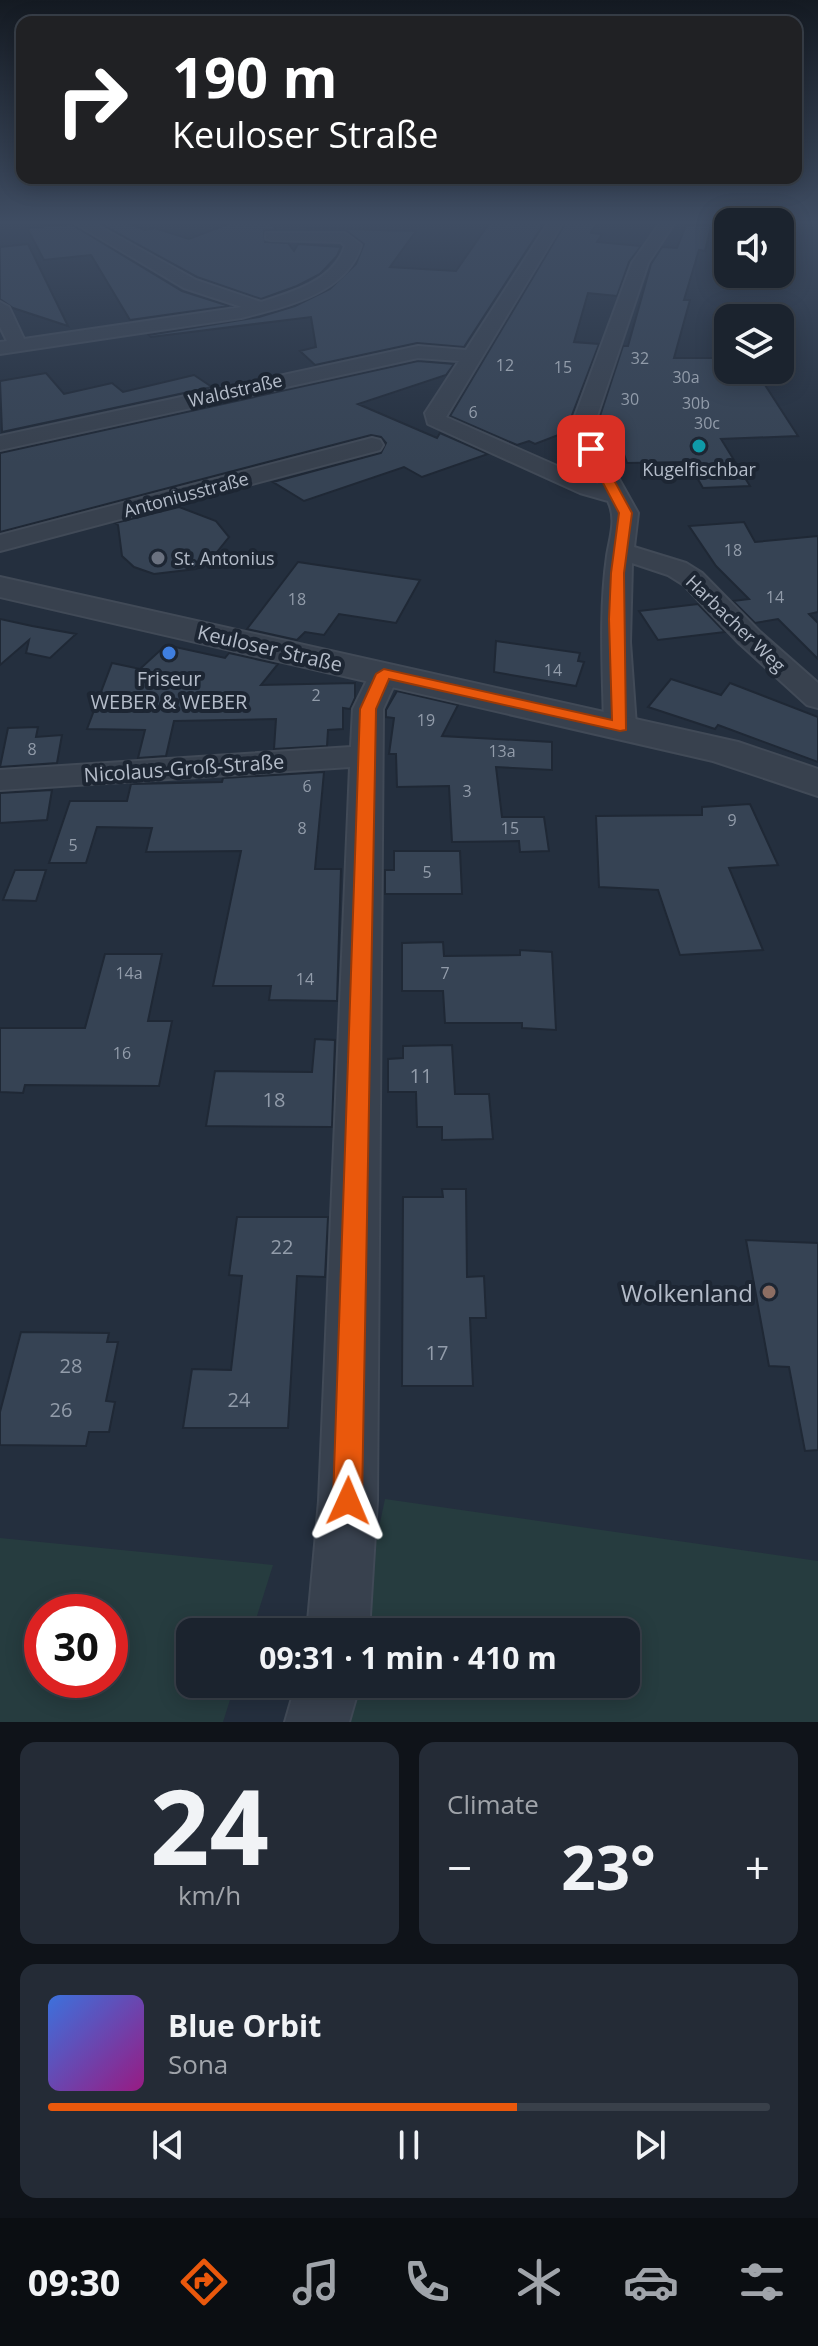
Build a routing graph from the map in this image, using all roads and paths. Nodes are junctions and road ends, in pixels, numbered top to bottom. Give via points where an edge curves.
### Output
1 (247, 302) edge
2 (274, 302) edge
3 (505, 302) edge
4 (626, 302) edge
5 (0, 307) edge
6 (261, 307) junction
7 (9, 347) edge
8 (471, 356) junction
9 (0, 443) edge
10 (372, 445) dead end
11 (615, 496) junction
12 (0, 543) edge
13 (621, 551) junction
14 (0, 587) edge
15 (384, 674) junction
16 (818, 699) edge
17 (620, 726) junction
18 (369, 756) junction
19 (0, 780) edge
20 (818, 783) edge
21 (339, 1618) edge
22 (324, 1698) edge
23 (317, 1722) edge

1 - 6 street
2 - 6 street
3 - 8 street
4 - 11 street via 586,416 591,449
5 - 7 street
6 - 7 street
8 - 9 street, Waldstraße via 418,352
8 - 11 street via 435,420
10 - 12 street, Antoniusstraße
11 - 13 street via 626,513
13 - 16 street, Harbacher Weg via 693,579
13 - 17 street via 616,642
14 - 15 street, Keuloser Straße
15 - 17 street, Keuloser Straße
15 - 18 street via 368,709
17 - 20 street, Keuloser Straße via 724,751
18 - 19 street, Nicolaus-Groß-Straße
18 - 21 street via 348,1501
22 - 23 street

